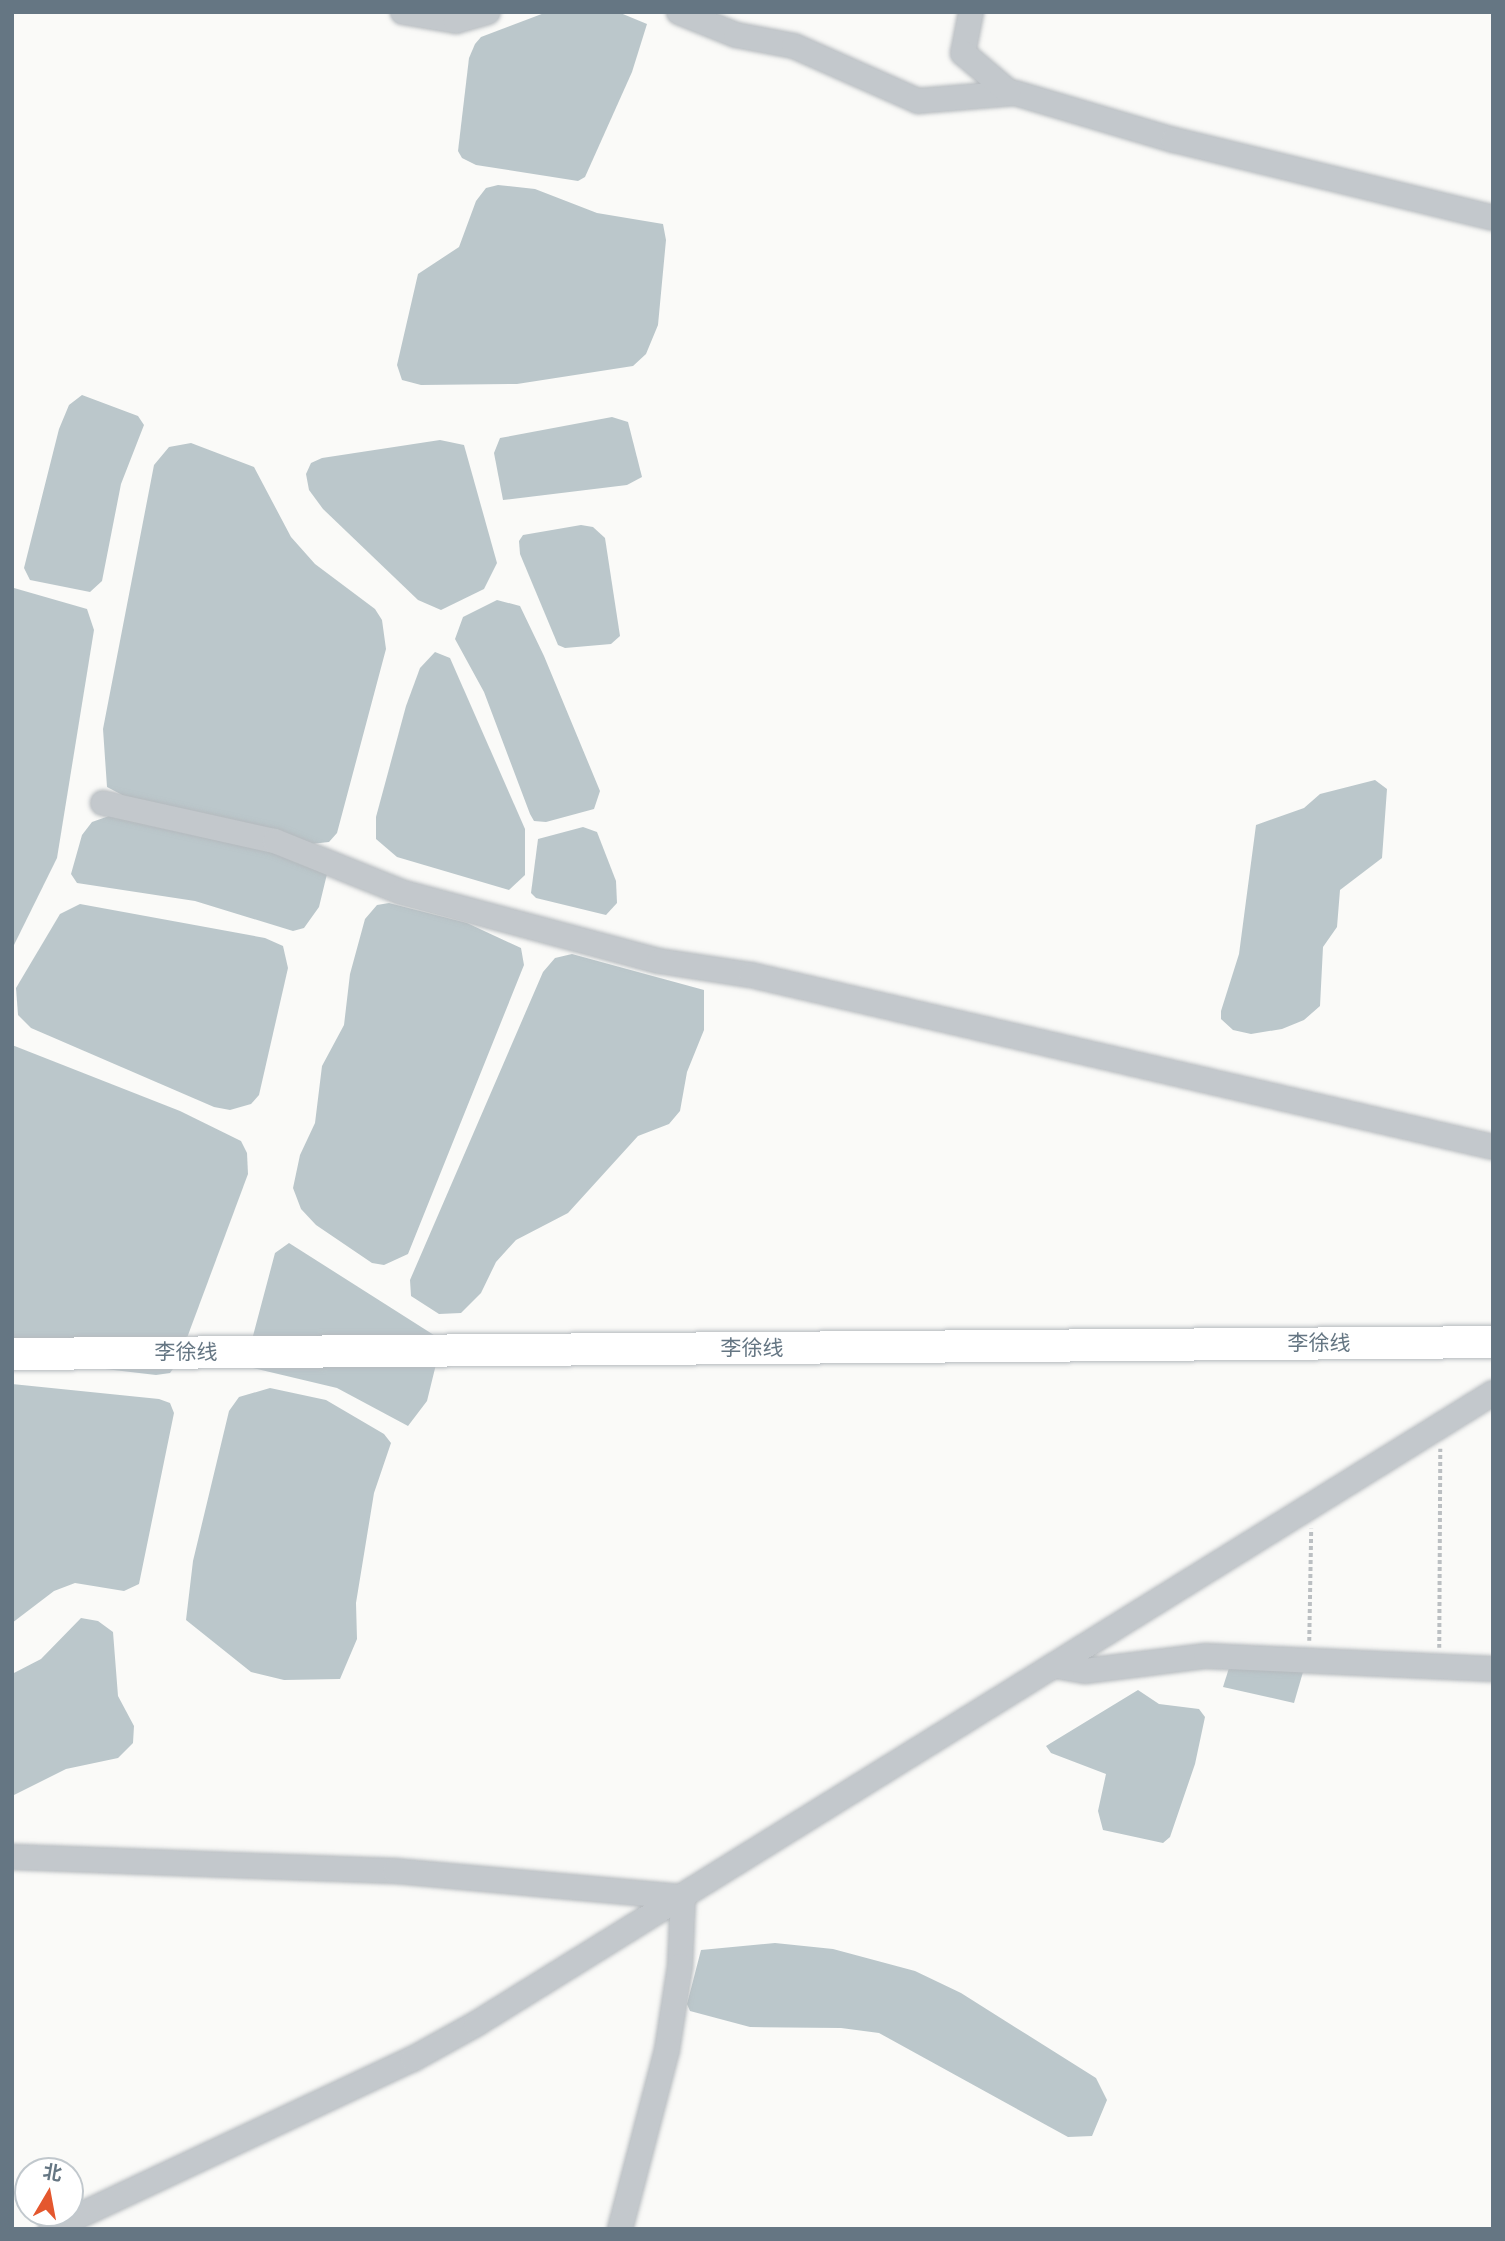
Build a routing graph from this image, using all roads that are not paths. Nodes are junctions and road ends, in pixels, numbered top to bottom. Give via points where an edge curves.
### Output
1 (402, 12) edge
2 (488, 12) edge
3 (971, 12) edge
4 (689, 13) edge
5 (1009, 92) junction
6 (1493, 218) edge
7 (103, 803) dead end
8 (1493, 1147) edge
9 (1493, 1342) edge
10 (12, 1354) edge
11 (1493, 1393) edge
12 (1056, 1666) junction
13 (1493, 1669) edge
14 (12, 1857) edge
15 (683, 1897) junction
16 (51, 2229) edge
17 (620, 2229) edge

1 - 2 street via 456,21
3 - 5 street via 963,53
4 - 5 street via 736,35 794,46 918,101
5 - 6 street via 1174,140
7 - 8 street via 275,841 401,892 659,961 751,975
9 - 10 main road, 李徐线
11 - 12 street
12 - 13 street via 1085,1671 1206,1656
12 - 15 street
14 - 15 street via 395,1871
15 - 16 street via 550,1981 413,2059
15 - 17 street via 682,1947 667,2050

